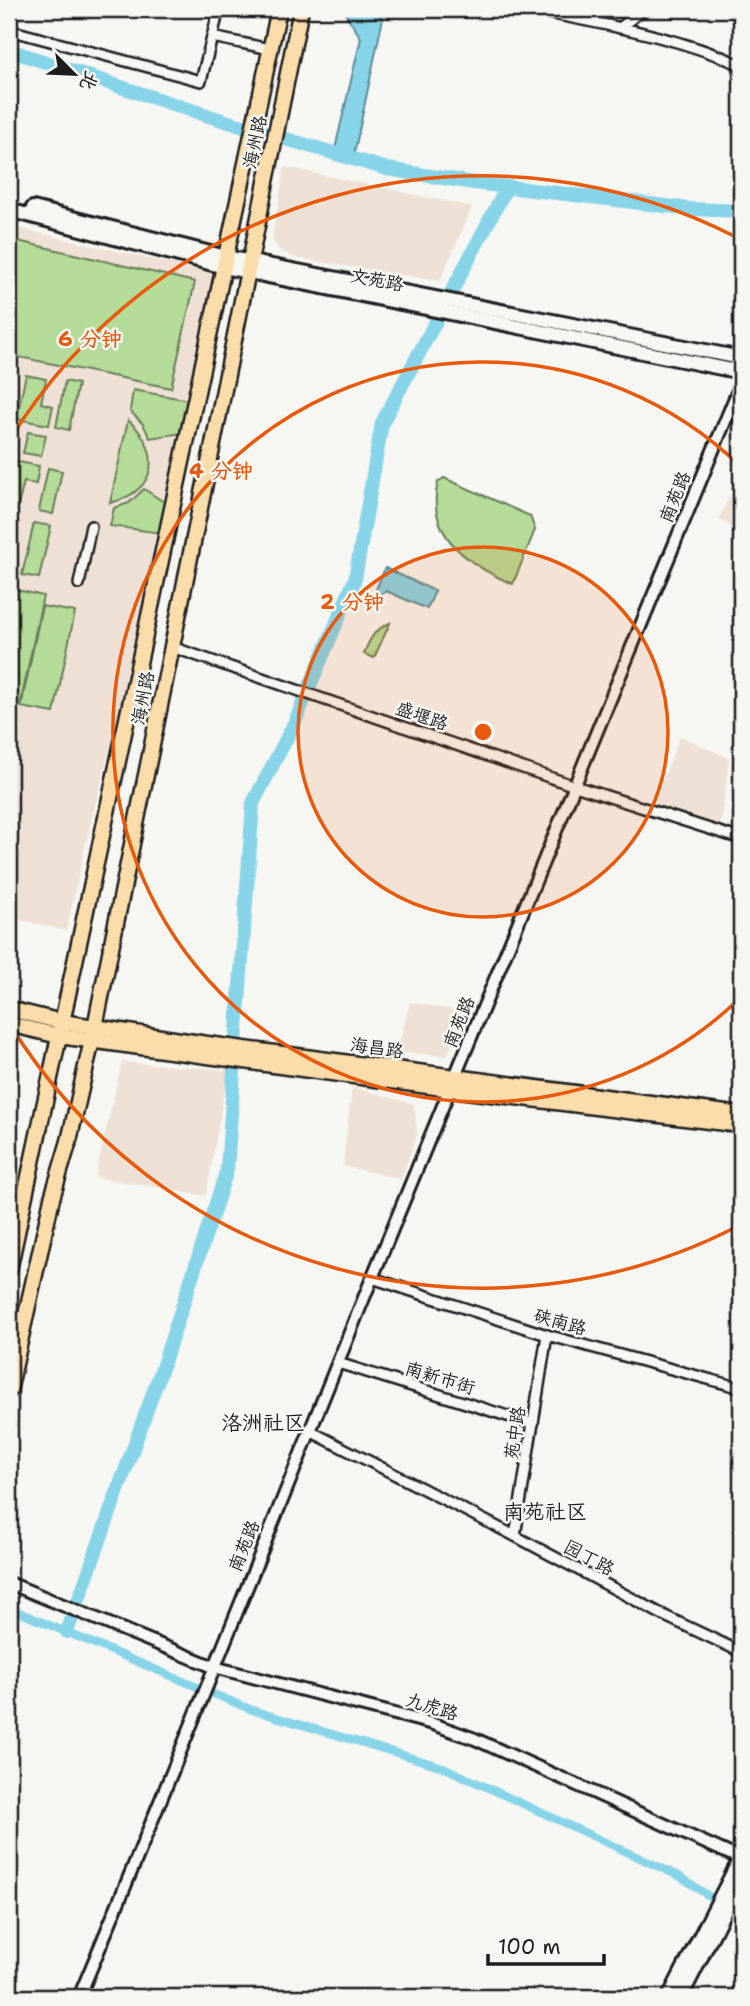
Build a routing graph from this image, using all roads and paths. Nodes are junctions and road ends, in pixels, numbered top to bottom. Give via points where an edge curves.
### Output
1 (219, 9) edge
2 (300, 9) edge
3 (528, 9) edge
4 (643, 9) edge
5 (274, 10) edge
6 (620, 28) junction
7 (9, 30) edge
8 (212, 37) junction
9 (270, 49) junction
10 (741, 70) edge
11 (9, 201) edge
12 (9, 210) edge
13 (225, 262) junction
14 (248, 266) junction
15 (473, 311) junction
16 (741, 358) edge
17 (741, 372) edge
18 (741, 383) edge
19 (92, 526) dead end
20 (79, 584) dead end
21 (172, 647) junction
22 (575, 786) junction
23 (741, 839) edge
24 (9, 1010) edge
25 (9, 1024) edge
26 (61, 1029) junction
27 (94, 1034) junction
28 (452, 1084) junction
29 (741, 1115) edge
30 (741, 1125) edge
31 (9, 1270) edge
32 (372, 1278) junction
33 (547, 1335) junction
34 (338, 1363) junction
35 (741, 1388) edge
36 (9, 1391) edge
37 (533, 1424) junction
38 (310, 1431) junction
39 (515, 1536) junction
40 (9, 1583) edge
41 (741, 1652) edge
42 (212, 1671) junction
43 (741, 1858) edge
44 (741, 1878) edge
45 (730, 1890) junction
46 (714, 1920) junction
47 (79, 1997) edge
48 (669, 1997) edge
49 (681, 1997) edge

1 - 8 street
2 - 14 main road, 海州路
3 - 6 street
4 - 6 street
5 - 9 main road, 海州路
6 - 10 street via 709,51 741,65
7 - 8 street via 201,81
8 - 9 street
9 - 13 main road, 海州路
11 - 13 main road, 文苑路
12 - 13 main road, 文苑路
13 - 14 main road, 文苑路
13 - 26 main road, 海州路
14 - 15 main road, 文苑路
14 - 21 main road, 海州路
15 - 16 main road, 文苑路
15 - 17 main road, 文苑路
18 - 22 street, 南苑路
19 - 20 street
21 - 22 street, 盛堰路
21 - 27 main road, 海州路
22 - 23 street, 盛堰路
22 - 28 street, 南苑路
24 - 26 main road, 海昌路
25 - 26 main road, 海昌路
26 - 27 main road, 海昌路
26 - 31 main road, 海州路
27 - 28 main road, 海昌路
27 - 36 main road, 海州路 via 51,1198
28 - 29 main road, 海昌路
28 - 30 main road, 海昌路
28 - 32 street, 南苑路
32 - 33 street, 硖南路
32 - 34 street, 南苑路
33 - 35 street, 硖南路
33 - 37 street, 苑中路
34 - 37 street, 南新市街
34 - 38 street, 南苑路
37 - 39 street, 苑中路
38 - 39 street, 园丁路
38 - 42 street, 南苑路
39 - 41 street, 园丁路
40 - 42 street, 九虎路
42 - 43 street, 九虎路 via 433,1724
42 - 47 street, 南苑路
43 - 45 main road
44 - 45 main road
45 - 46 main road
46 - 48 main road
46 - 49 main road

